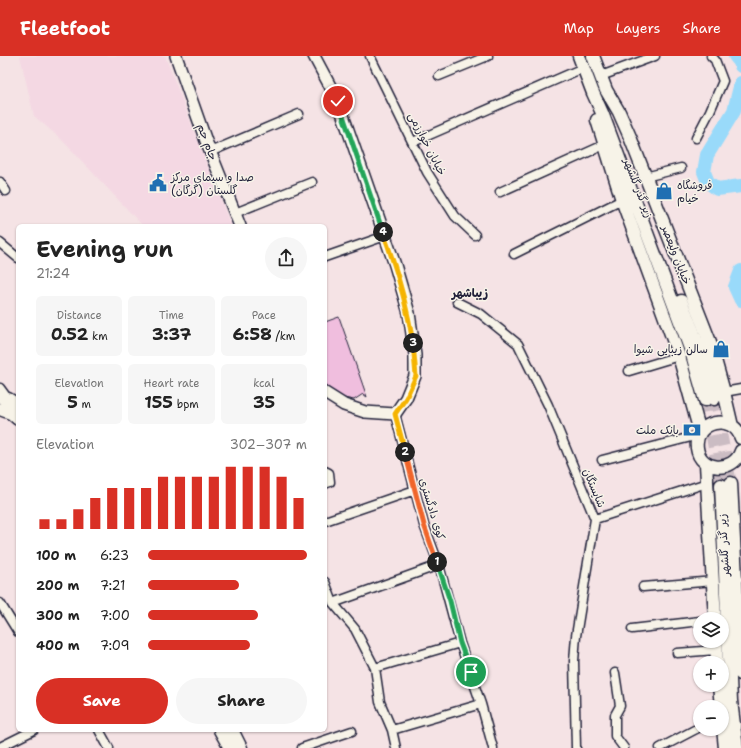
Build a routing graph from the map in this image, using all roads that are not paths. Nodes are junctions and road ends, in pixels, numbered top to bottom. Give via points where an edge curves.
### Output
1 (176, 56) edge
2 (314, 56) edge
3 (370, 56) edge
4 (488, 56) edge
5 (579, 56) edge
6 (593, 56) edge
7 (656, 56) edge
8 (711, 56) edge
9 (583, 68) junction
10 (439, 76) dead end
11 (601, 76) junction
12 (606, 90) junction
13 (593, 93) junction
14 (299, 114) dead end
15 (696, 138) dead end
16 (413, 142) junction
17 (604, 145) junction
18 (210, 152) junction
19 (682, 168) dead end
20 (646, 177) junction
21 (0, 182) edge
22 (312, 182) dead end
23 (6, 191) dead end
24 (500, 192) dead end
25 (622, 200) junction
26 (235, 213) junction
27 (239, 224) edge
28 (475, 235) dead end
29 (385, 236) junction
30 (0, 243) edge
31 (514, 254) dead end
32 (16, 256) edge
33 (327, 256) edge
34 (457, 302) dead end
35 (679, 356) junction
36 (629, 371) dead end
37 (0, 388) edge
38 (741, 390) edge
39 (327, 394) edge
40 (717, 397) junction
41 (692, 398) junction
42 (8, 400) edge
43 (0, 409) edge
44 (395, 414) junction
45 (16, 418) edge
46 (738, 430) edge
47 (700, 433) junction
48 (740, 458) edge
49 (602, 460) dead end
50 (706, 464) junction
51 (327, 472) edge
52 (327, 483) edge
53 (731, 483) edge
54 (708, 487) junction
55 (415, 490) junction
56 (595, 519) junction
57 (327, 520) edge
58 (438, 565) junction
59 (714, 581) junction
60 (327, 587) edge
61 (643, 587) dead end
62 (333, 603) junction
63 (0, 604) edge
64 (715, 612) edge
65 (693, 622) edge
66 (16, 629) edge
67 (632, 629) dead end
68 (460, 643) junction
69 (701, 648) edge
70 (676, 653) dead end
71 (375, 668) junction
72 (615, 673) dead end
73 (741, 674) edge
74 (481, 704) junction
75 (392, 730) junction
76 (352, 731) dead end
77 (693, 731) edge
78 (30, 732) edge
79 (100, 732) edge
80 (221, 732) edge
81 (233, 732) edge
82 (724, 736) edge
83 (0, 747) edge
84 (109, 748) edge
85 (230, 748) edge
86 (241, 748) edge
87 (302, 748) edge
88 (396, 748) edge
89 (493, 748) edge
90 (576, 748) edge
91 (624, 748) edge
92 (660, 748) edge
93 (725, 748) edge
94 (737, 748) edge

1 - 18 street, جام جم
2 - 29 street via 338,101
3 - 16 street, خیابان خوارزمی
4 - 10 street
5 - 9 main road
6 - 11 main road
7 - 11 street
8 - 15 street via 723,81
9 - 13 main road
9 - 16 street
11 - 12 main road
12 - 20 main road, خیابان ولیعصر via 619,112
12 - 40 main road, زیر گذر گلشهر via 610,114
13 - 17 main road
13 - 40 main road, زیر گذر گلشهر via 688,343
14 - 18 street
16 - 28 street, خیابان خوارزمی via 427,172 455,216
17 - 24 street
17 - 25 main road
18 - 26 street, جام جم
19 - 20 street
20 - 40 main road, خیابان ولیعصر via 710,342
21 - 23 street
22 - 26 street
25 - 31 street
25 - 35 main road
26 - 27 street, جام جم
29 - 33 street
29 - 44 street via 408,313 415,355 416,376
30 - 32 street
34 - 56 street, شایستگان via 481,314 518,344 548,405
35 - 36 street
35 - 41 main road
37 - 42 street
38 - 40 street
39 - 44 street via 344,405 365,412
40 - 41 main road via 721,401 710,404
40 - 46 main road, خیابان ولیعصر
41 - 47 main road
43 - 45 main road
44 - 55 street, کوی دادگستری
46 - 47 main road via 718,422 711,423
47 - 49 street
47 - 50 main road via 697,449
48 - 50 main road via 724,467
50 - 54 main road
51 - 52 street via 330,482
53 - 54 main road via 737,479 721,480
53 - 73 main road, زیر گذر گلشهر
53 - 94 main road, زیر گذر گلشهر via 731,701
54 - 56 street
54 - 59 main road
55 - 57 street
55 - 58 street, کوی دادگستری
56 - 90 street, شایستگان via 576,636
58 - 62 street
58 - 68 street, کوی دادگستری
59 - 61 street
59 - 64 main road
60 - 62 street
62 - 71 street via 355,629
63 - 66 street
65 - 67 street
68 - 71 street
68 - 74 street, کوی دادگستری
69 - 70 street
71 - 75 street via 380,702
72 - 91 street via 620,706 615,715 615,736
74 - 75 street
74 - 89 street, کوی دادگستری
75 - 88 street
76 - 87 street
77 - 92 street
78 - 83 street
79 - 84 street
80 - 85 main road
81 - 86 main road
82 - 93 main road

